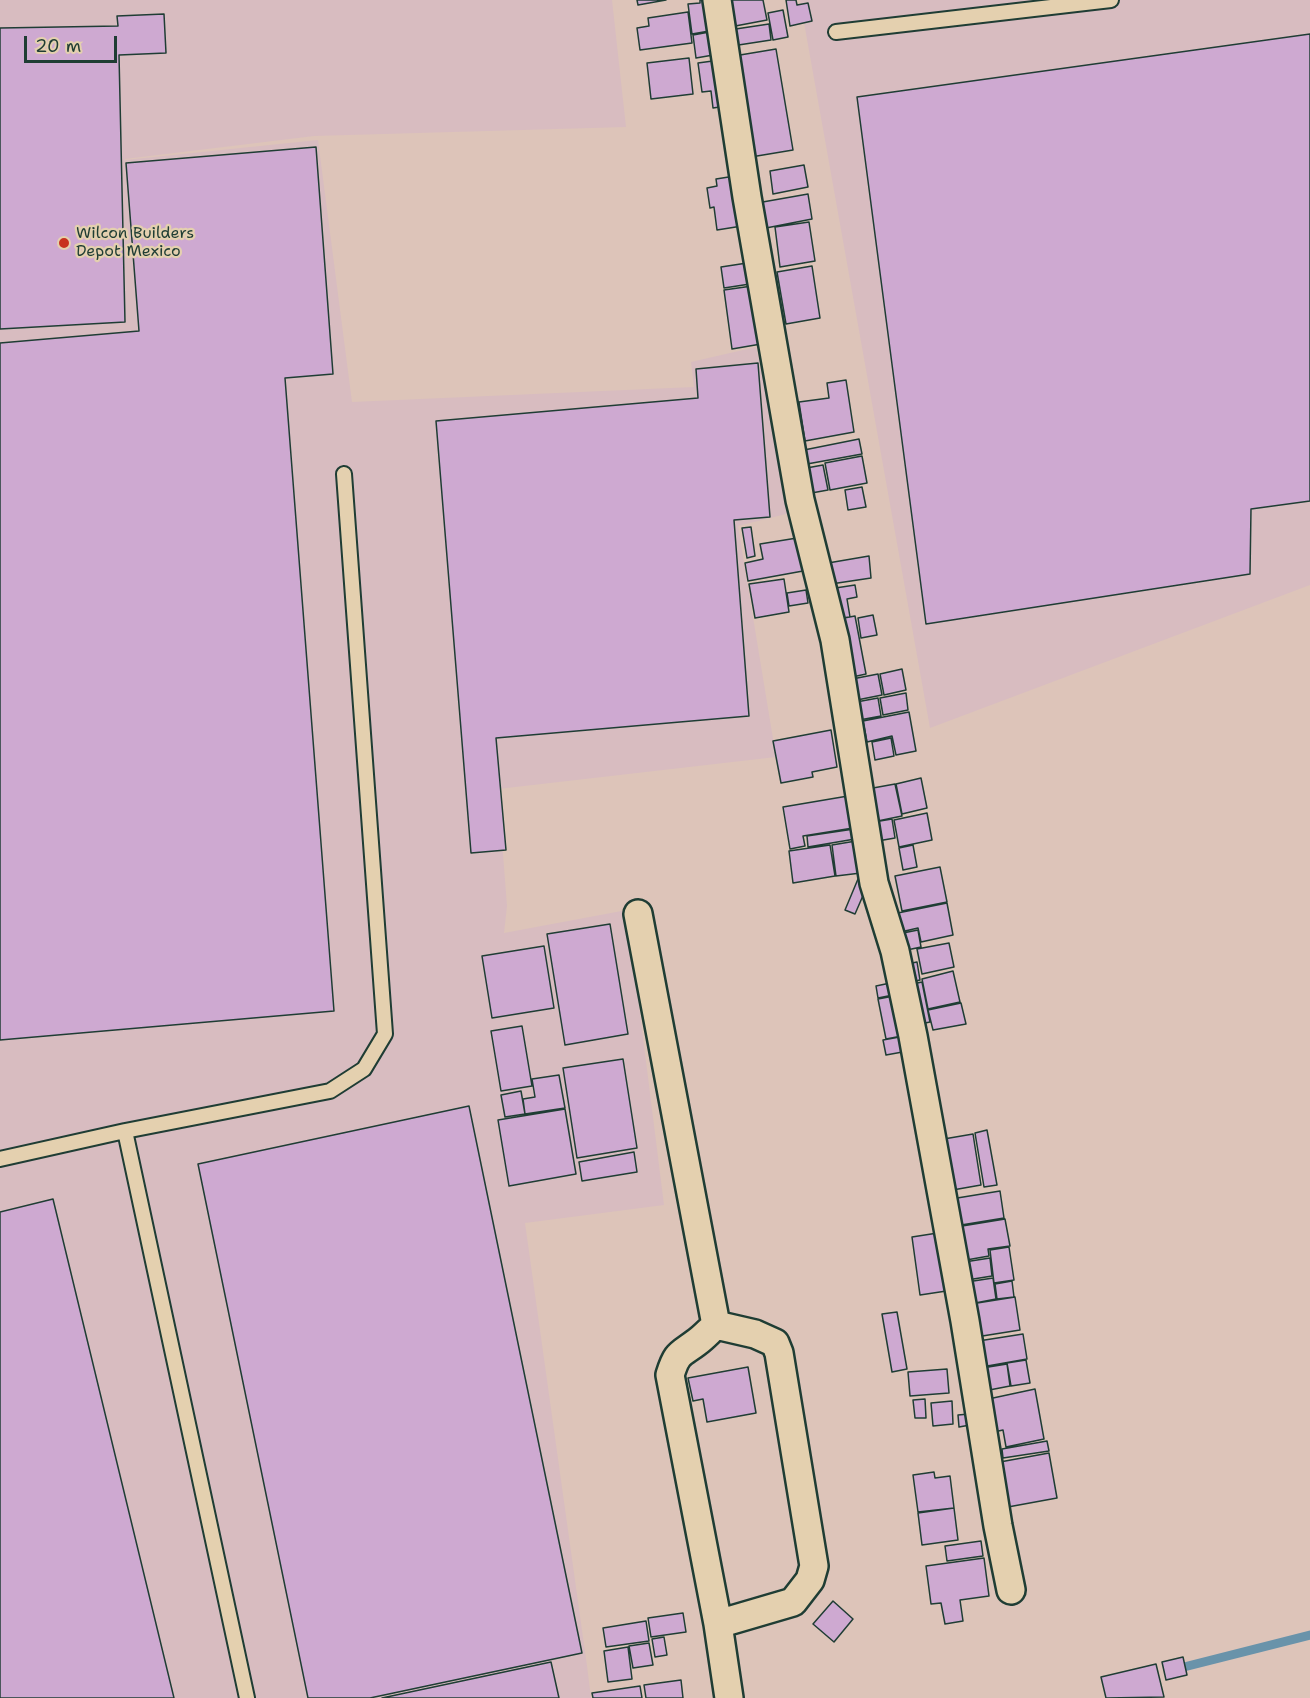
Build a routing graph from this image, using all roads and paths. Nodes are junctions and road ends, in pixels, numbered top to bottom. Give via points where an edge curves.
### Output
1 (717, 0) edge
2 (1111, 0) edge
3 (836, 32) dead end
4 (344, 474) dead end
5 (638, 914) dead end
6 (125, 1131) junction
7 (0, 1159) edge
8 (716, 1325) junction
9 (1011, 1590) dead end
10 (718, 1624) junction
11 (247, 1698) edge
12 (729, 1698) edge

1 - 9 street via 800,500 835,640 874,883 895,951 915,1047
2 - 3 lane
4 - 6 lane via 385,1034 364,1069 330,1091
5 - 8 street
6 - 7 lane
6 - 11 lane
8 - 10 street via 681,1352 670,1375
8 - 10 street via 775,1343 813,1566 810,1580 793,1602
10 - 12 street

